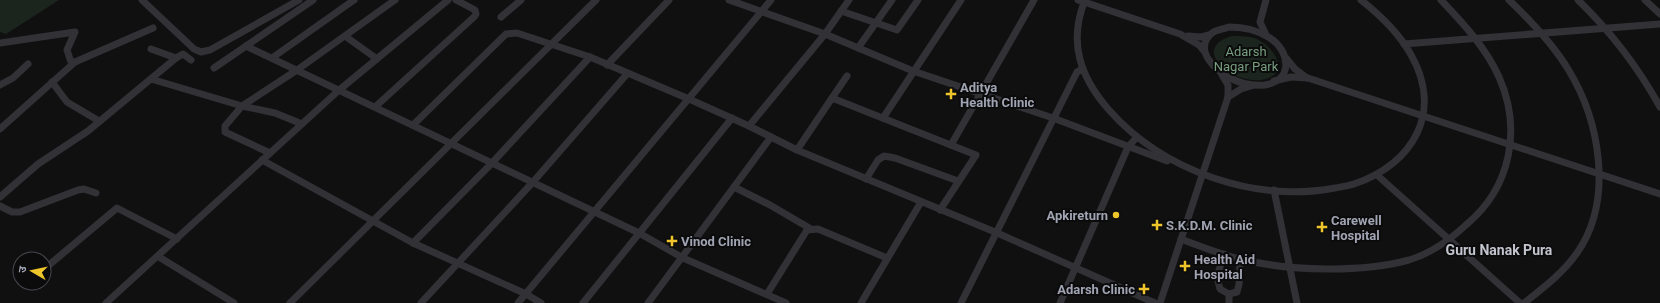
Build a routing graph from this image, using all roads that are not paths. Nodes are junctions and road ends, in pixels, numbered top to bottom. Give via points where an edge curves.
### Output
1 (142, 0) edge
2 (300, 0) edge
3 (313, 0) edge
4 (352, 0) edge
5 (395, 0) edge
6 (448, 0) edge
7 (456, 0) edge
8 (521, 0) edge
9 (596, 0) edge
10 (670, 0) edge
11 (728, 0) edge
12 (771, 0) edge
13 (849, 0) edge
14 (892, 0) edge
15 (918, 0) edge
16 (961, 0) edge
17 (1034, 0) edge
18 (1266, 0) edge
19 (1361, 0) edge
20 (1441, 0) edge
21 (1509, 0) edge
22 (1578, 0) edge
23 (1645, 0) edge
24 (1082, 1) edge
25 (841, 11) junction
26 (761, 12) junction
27 (1660, 14) edge
28 (501, 17) dead end
29 (1259, 19) junction
30 (876, 23) junction
31 (1660, 24) edge
32 (154, 28) dead end
33 (1243, 28) junction
34 (1606, 28) junction
35 (825, 34) junction
36 (1180, 34) junction
37 (1540, 34) junction
38 (1210, 35) junction
39 (344, 36) junction
40 (1268, 38) junction
41 (1475, 38) junction
42 (0, 42) edge
43 (551, 44) junction
44 (1404, 44) junction
45 (246, 46) junction
46 (858, 48) junction
47 (151, 49) dead end
48 (1204, 51) junction
49 (590, 57) junction
50 (176, 58) junction
51 (272, 58) junction
52 (1286, 58) junction
53 (377, 59) junction
54 (191, 60) dead end
55 (75, 62) junction
56 (28, 64) dead end
57 (607, 65) junction
58 (214, 68) dead end
59 (1082, 69) junction
60 (297, 70) junction
61 (913, 71) junction
62 (628, 74) junction
63 (1222, 75) junction
64 (847, 76) dead end
65 (1308, 78) junction
66 (151, 79) junction
67 (1274, 81) junction
68 (52, 82) junction
69 (0, 85) edge
70 (1256, 85) junction
71 (339, 90) junction
72 (982, 93) junction
73 (1228, 97) junction
74 (832, 98) junction
75 (689, 99) junction
76 (242, 106) junction
77 (375, 107) junction
78 (1660, 107) edge
79 (1424, 116) junction
80 (732, 118) junction
81 (883, 118) junction
82 (1053, 118) junction
83 (99, 120) junction
84 (302, 124) junction
85 (413, 125) junction
86 (749, 126) junction
87 (0, 129) edge
88 (771, 137) junction
89 (1137, 137) junction
90 (452, 144) junction
91 (951, 145) junction
92 (1512, 145) junction
93 (1128, 147) junction
94 (797, 150) junction
95 (270, 153) junction
96 (262, 160) junction
97 (492, 163) junction
98 (1203, 174) junction
99 (1599, 174) junction
100 (1377, 175) junction
101 (866, 179) junction
102 (958, 181) junction
103 (533, 182) junction
104 (734, 187) junction
105 (1274, 190) junction
106 (96, 193) dead end
107 (1660, 194) edge
108 (0, 197) edge
109 (921, 202) junction
110 (0, 206) edge
111 (940, 210) junction
112 (595, 212) junction
113 (373, 222) junction
114 (811, 229) junction
115 (995, 232) junction
116 (638, 233) junction
117 (177, 239) junction
118 (1181, 239) junction
119 (1448, 239) junction
120 (413, 243) junction
121 (1224, 254) junction
122 (158, 257) junction
123 (682, 258) junction
124 (888, 258) junction
125 (1239, 258) junction
126 (52, 263) edge
127 (458, 263) junction
128 (1290, 266) junction
129 (1075, 268) junction
130 (526, 294) junction
131 (768, 294) junction
132 (1229, 294) junction
133 (106, 303) edge
134 (234, 303) edge
135 (290, 303) edge
136 (421, 303) edge
137 (518, 303) edge
138 (541, 303) edge
139 (583, 303) edge
140 (648, 303) edge
141 (786, 303) edge
142 (861, 303) edge
143 (961, 303) edge
144 (1060, 303) edge
145 (1155, 303) edge
146 (1160, 303) edge
147 (1229, 303) edge
148 (1297, 303) edge
149 (1520, 303) edge
150 (1524, 303) edge

1 - 2 street via 200,52 210,50
3 - 45 street
4 - 51 street
5 - 39 street
6 - 53 street
7 - 77 street via 475,10 474,17
8 - 28 street
9 - 43 street
10 - 57 street
11 - 26 street
12 - 26 street
13 - 25 street
14 - 30 street
15 - 30 street via 897,30
16 - 61 street
17 - 72 street
18 - 29 street
19 - 44 street via 1387,22
20 - 41 street
21 - 37 street
22 - 34 street
23 - 27 street
24 - 36 street
24 - 59 street via 1078,15 1076,44
25 - 30 street
25 - 35 street
26 - 35 street
26 - 75 street
29 - 33 street via 1253,25
29 - 40 street
30 - 46 street
31 - 34 street
32 - 55 street
33 - 38 street via 1223,28
33 - 40 street
34 - 37 street
34 - 78 street via 1639,71
35 - 46 street
35 - 86 street
36 - 38 street via 1201,37
36 - 48 street via 1199,45
37 - 41 street
37 - 99 street via 1573,79 1584,104 1596,139
38 - 48 street via 1205,41
39 - 53 street
39 - 60 street
40 - 52 street via 1280,47
41 - 44 street
41 - 92 street via 1499,78 1510,111
42 - 55 street via 75,32 67,50 71,62
43 - 49 street
43 - 85 street via 517,33 506,34
43 - 90 street
44 - 79 street via 1418,68 1423,86
45 - 51 street
45 - 58 street
46 - 61 street
47 - 50 street
48 - 63 street via 1209,63
49 - 57 street
49 - 97 street
50 - 54 street via 183,54
50 - 66 street
51 - 60 street
52 - 65 street via 1295,69
52 - 67 street via 1285,70 1281,77
53 - 71 street
55 - 68 street
56 - 69 street
57 - 62 street
59 - 82 street via 1077,72
59 - 89 street via 1101,102
60 - 71 street
60 - 76 street
61 - 72 street
61 - 81 street
62 - 75 street
62 - 103 street
63 - 70 street via 1238,82
63 - 73 street via 1230,90
64 - 74 street
65 - 67 street via 1291,77
65 - 79 street
66 - 76 street
66 - 83 street
67 - 70 street
68 - 83 street via 67,102
68 - 87 street
70 - 73 street via 1241,89
71 - 77 street
71 - 84 street
72 - 82 street
72 - 91 street
73 - 98 street
74 - 81 street
74 - 94 street
75 - 80 street
75 - 112 street
76 - 84 street via 275,113
76 - 95 street via 225,126 225,132
77 - 85 street
79 - 92 street
79 - 100 street via 1417,137 1407,152
80 - 86 street
80 - 116 street
81 - 91 street
82 - 93 street
82 - 115 street
83 - 108 street via 88,131 38,164
84 - 95 street
85 - 90 street
86 - 88 street
88 - 94 street
88 - 104 street
89 - 93 street
89 - 98 street via 1162,154
90 - 97 street
90 - 113 street
91 - 102 street via 976,155
92 - 99 street
92 - 119 street via 1500,184 1488,206
93 - 98 street
93 - 129 street
94 - 101 street
95 - 96 street
96 - 113 street
96 - 117 street
97 - 103 street
97 - 120 street
98 - 105 street via 1235,184
98 - 118 street
99 - 107 street
99 - 150 street via 1597,204 1587,233 1574,258
100 - 105 street via 1341,188 1315,191
100 - 119 street
101 - 102 street via 878,160 884,156
101 - 109 street
102 - 111 street
103 - 112 street
103 - 127 street
104 - 114 street
104 - 123 street
105 - 128 street
106 - 110 street via 78,190 20,212 12,212
109 - 111 street
109 - 124 street
111 - 115 street
112 - 116 street
112 - 130 street
113 - 120 street
113 - 135 street
114 - 124 street via 818,229
114 - 131 street via 807,230
115 - 129 street
115 - 143 street
116 - 123 street
116 - 139 street
117 - 122 street
117 - 126 street via 118,208
118 - 121 street
118 - 146 street
119 - 128 street via 1427,254 1364,268 1331,270
119 - 149 street
120 - 127 street
121 - 125 street
121 - 132 street via 1217,282 1220,289
122 - 133 street
122 - 134 street
123 - 131 street
123 - 140 street
124 - 142 street
125 - 128 street
125 - 132 street via 1239,288 1237,292
127 - 130 street
127 - 136 street
128 - 148 street
129 - 144 street
129 - 145 street
130 - 137 street
130 - 138 street
131 - 141 street
132 - 147 street

